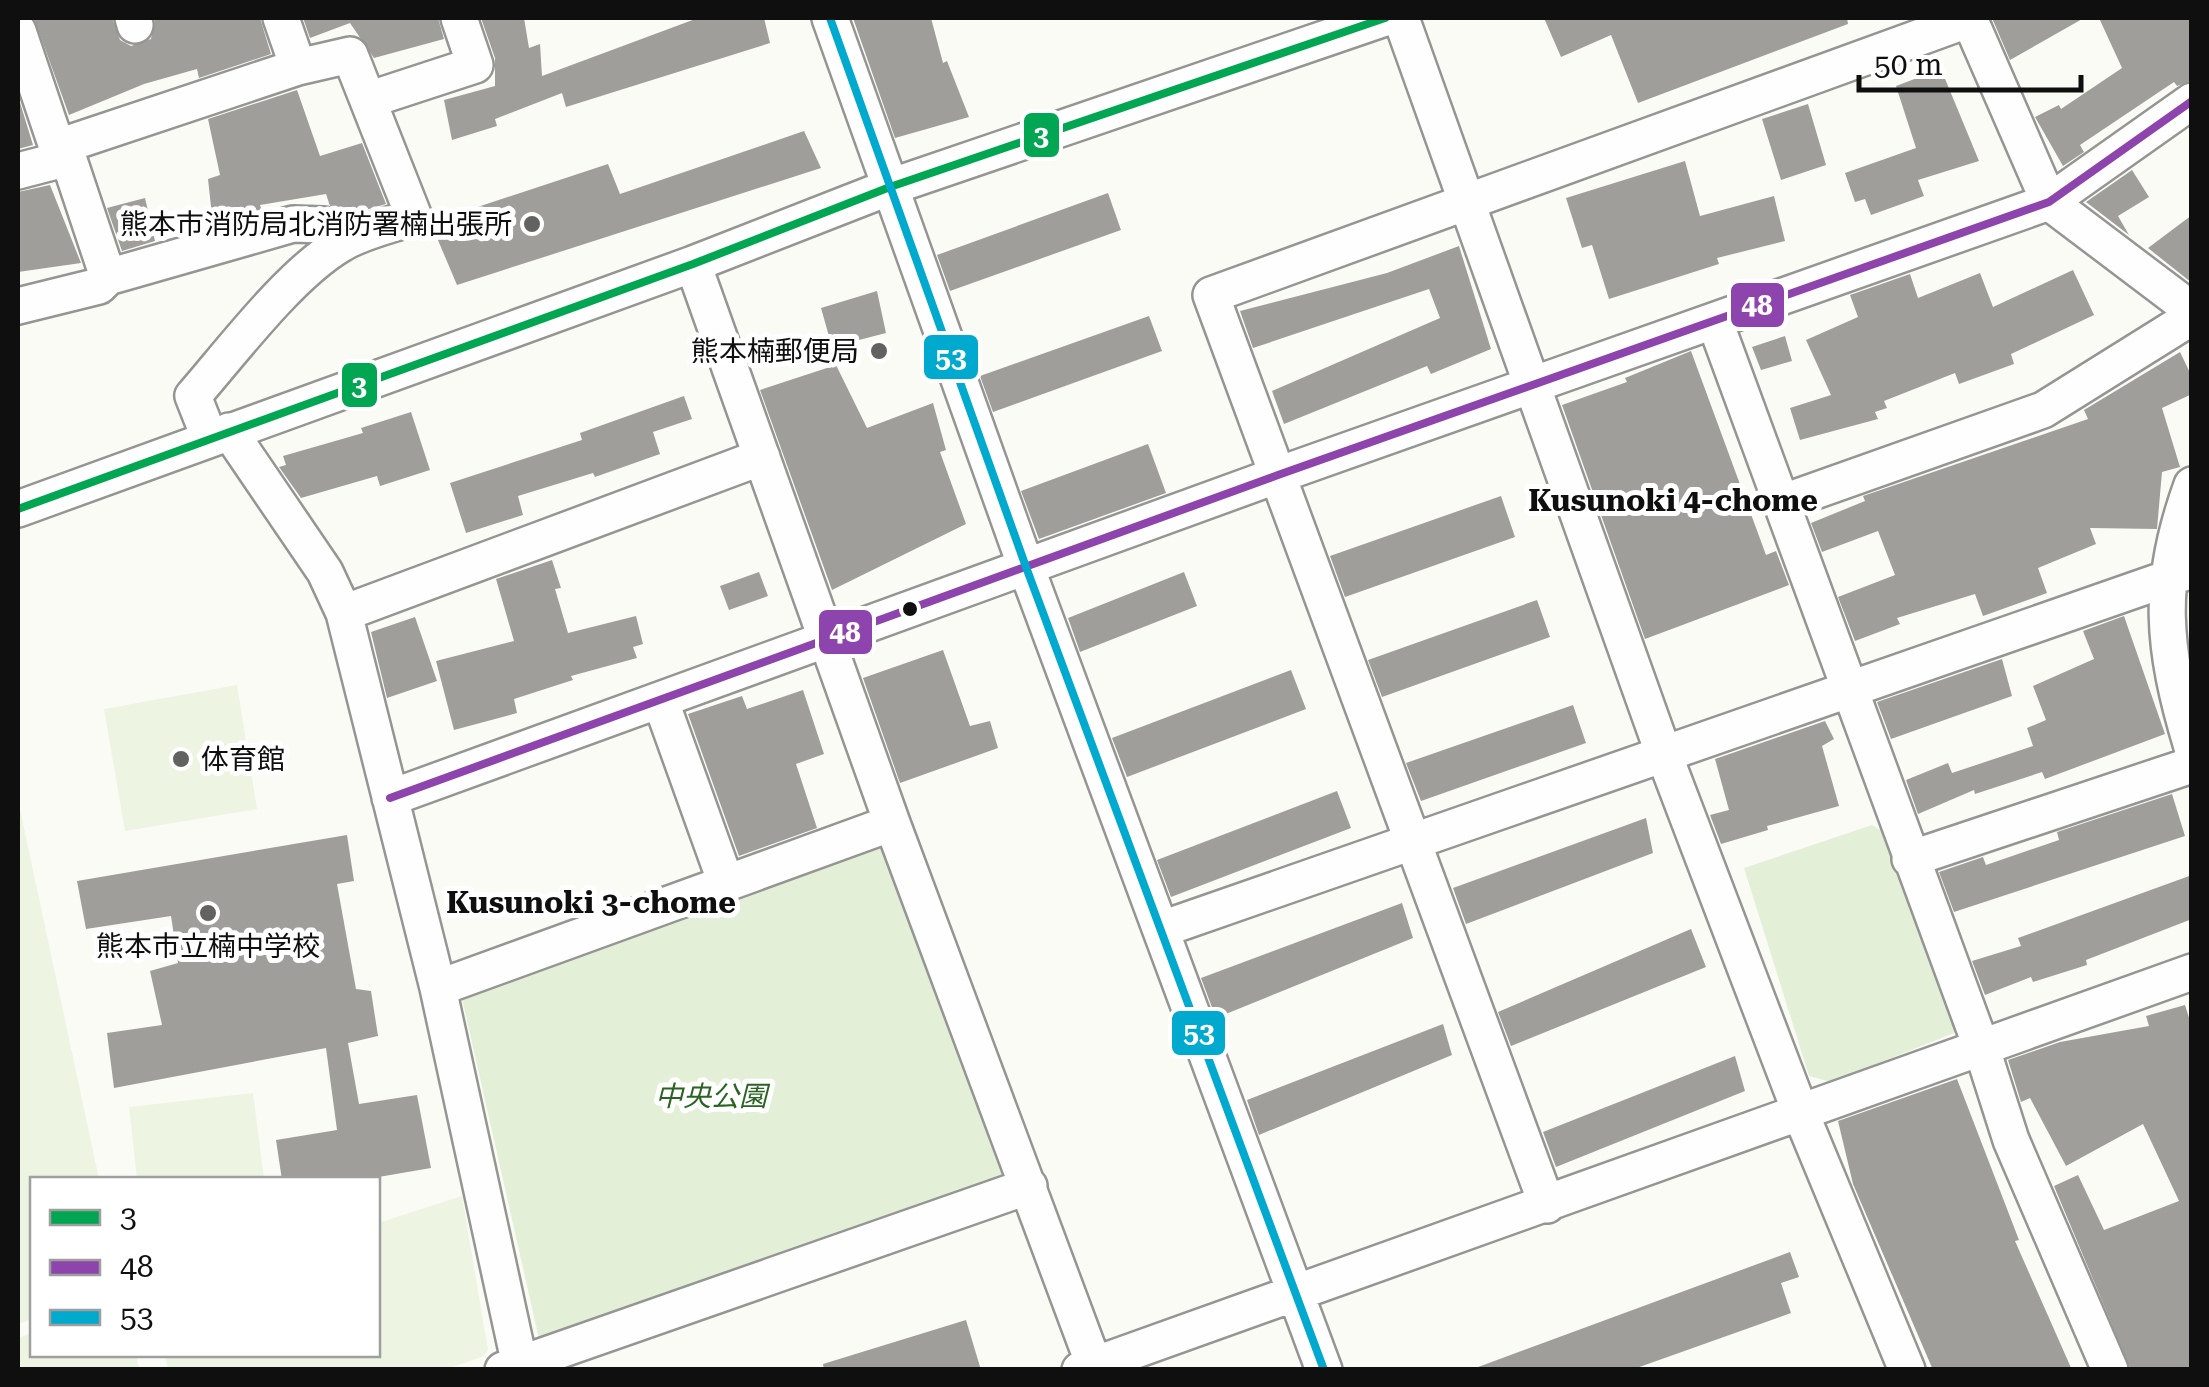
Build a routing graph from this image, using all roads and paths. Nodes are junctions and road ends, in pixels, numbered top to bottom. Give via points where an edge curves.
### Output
1 (281, 18) edge
2 (459, 18) edge
3 (830, 18) edge
4 (1386, 18) edge
5 (1400, 18) edge
6 (1970, 18) edge
7 (18, 31) edge
8 (298, 66) junction
9 (368, 100) junction
10 (2192, 101) edge
11 (64, 159) junction
12 (18, 171) edge
13 (890, 188) junction
14 (1467, 202) junction
15 (2049, 202) junction
16 (343, 242) junction
17 (694, 264) junction
18 (108, 277) junction
19 (18, 306) edge
20 (2192, 310) edge
21 (2192, 318) edge
22 (1715, 322) junction
23 (1534, 386) junction
24 (220, 435) junction
25 (762, 457) junction
26 (1278, 474) junction
27 (2192, 485) edge
28 (1781, 503) junction
29 (18, 509) edge
30 (1026, 567) junction
31 (2178, 576) edge
32 (344, 613) junction
33 (828, 640) junction
34 (1848, 687) junction
35 (661, 702) junction
36 (2192, 748) edge
37 (1663, 752) junction
38 (2192, 765) edge
39 (390, 798) junction
40 (892, 823) junction
41 (1414, 840) junction
42 (1910, 859) junction
43 (726, 883) junction
44 (1162, 928) junction
45 (2192, 972) edge
46 (438, 988) junction
47 (1982, 1049) junction
48 (1800, 1114) junction
49 (1029, 1186) junction
50 (1548, 1205) junction
51 (1297, 1294) junction
52 (1087, 1367) edge
53 (515, 1368) edge
54 (1324, 1370) edge
55 (1907, 1370) edge
56 (2110, 1370) edge

1 - 8 street
2 - 9 street via 475,66
3 - 13 street
4 - 13 street
5 - 14 street
6 - 14 street
6 - 15 street
7 - 11 street
8 - 9 street via 350,54
8 - 11 street via 64,145
9 - 16 street via 414,217
10 - 15 street
11 - 12 street
11 - 18 street
13 - 17 street
13 - 30 street
14 - 23 street
14 - 26 street via 1210,295
15 - 20 street
15 - 22 street
16 - 18 street via 324,225 293,224
16 - 24 street via 193,396
17 - 24 street
17 - 25 street
18 - 19 street via 98,286
21 - 28 street via 2043,410
22 - 23 street
22 - 28 street
23 - 26 street
23 - 37 street
24 - 29 street
24 - 32 street via 325,572
25 - 32 street
25 - 33 street
26 - 30 street
26 - 41 street
27 - 31 street via 2177,526
28 - 34 street
30 - 33 street
30 - 44 street
31 - 34 street
31 - 36 street via 2169,661
32 - 39 street
33 - 35 street
33 - 40 street
34 - 37 street
34 - 42 street
35 - 39 street
35 - 43 street
37 - 41 street
37 - 48 street
38 - 42 street
39 - 46 street
40 - 43 street
40 - 49 street
41 - 44 street
41 - 50 street
42 - 47 street
43 - 46 street
44 - 51 street
45 - 47 street
46 - 53 street
47 - 48 street
47 - 56 street via 2011,1140
48 - 50 street
48 - 55 street
49 - 52 street
49 - 53 street
50 - 51 street
51 - 52 street
51 - 54 street

